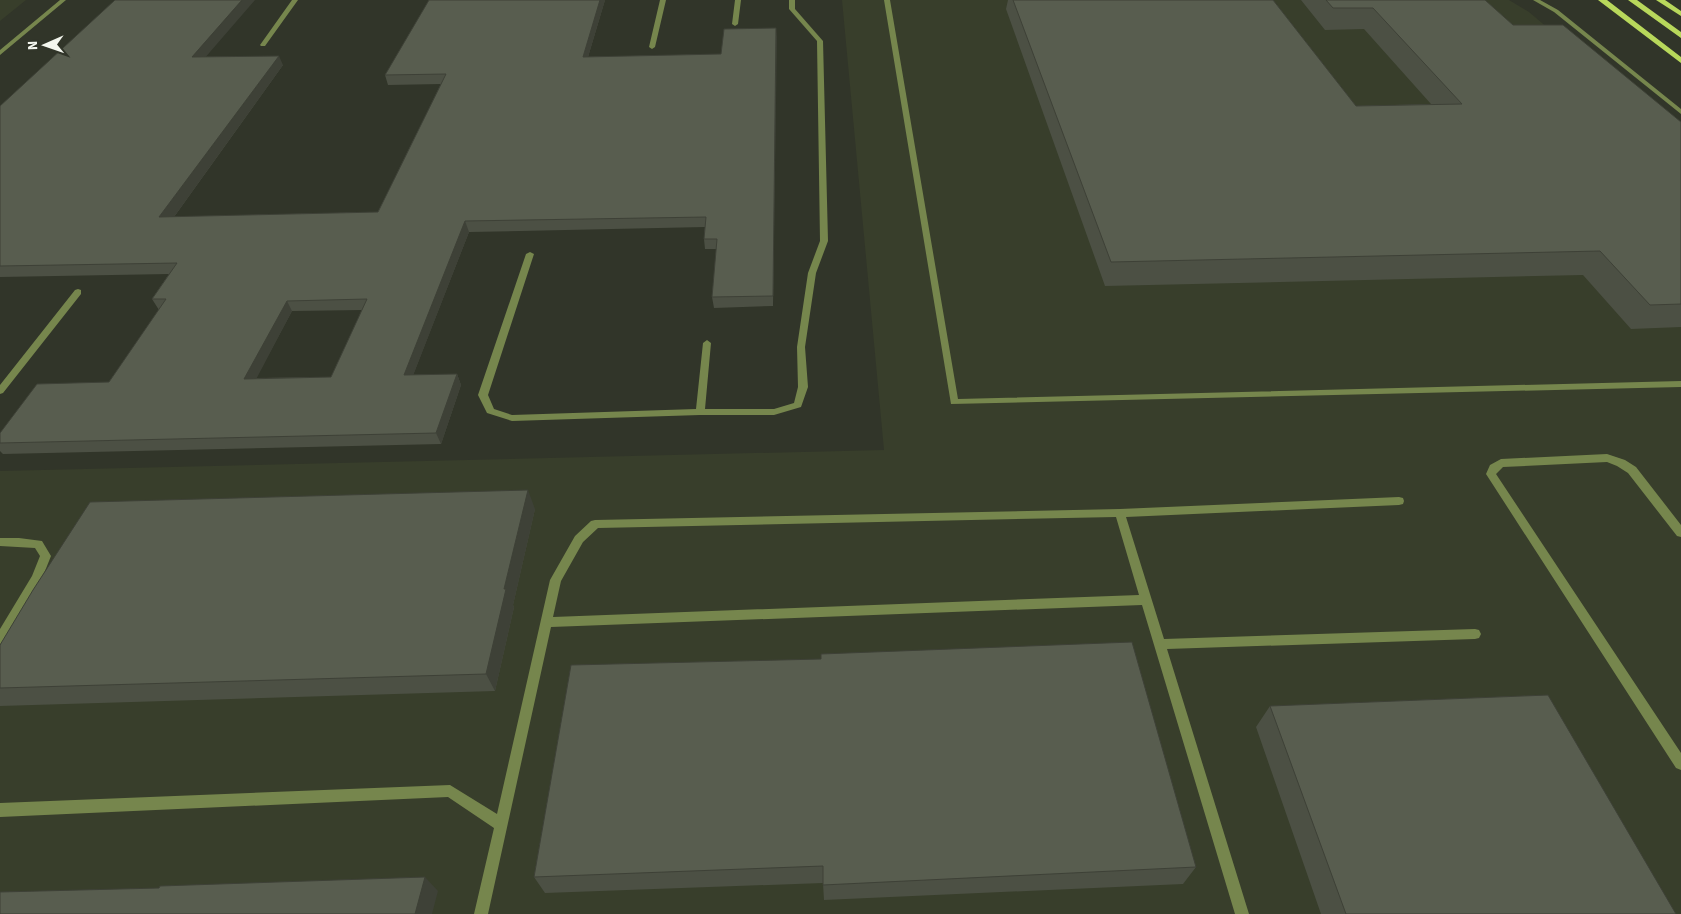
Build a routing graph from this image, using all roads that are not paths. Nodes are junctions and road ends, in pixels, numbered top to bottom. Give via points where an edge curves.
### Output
1 (63, 0) edge
2 (295, 0) edge
3 (663, 0) edge
4 (738, 0) edge
5 (792, 0) edge
6 (887, 0) edge
7 (1536, 0) edge
8 (1602, 0) edge
9 (1632, 0) edge
10 (1660, 0) edge
11 (1681, 14) edge
12 (735, 24) dead end
13 (1681, 36) edge
14 (263, 45) dead end
15 (652, 47) dead end
16 (0, 53) edge
17 (1681, 61) edge
18 (1681, 112) edge
19 (530, 254) dead end
20 (78, 292) dead end
21 (707, 342) dead end
22 (1681, 384) edge
23 (0, 391) edge
24 (700, 412) junction
25 (1399, 501) dead end
26 (1120, 513) junction
27 (1681, 533) edge
28 (0, 542) edge
29 (1146, 600) junction
30 (546, 622) junction
31 (1474, 634) dead end
32 (1, 636) edge
33 (1159, 644) junction
34 (1681, 764) edge
35 (0, 810) edge
36 (500, 825) junction
37 (481, 914) edge
38 (1242, 914) edge

1 - 16 street
2 - 14 street
3 - 15 street
4 - 12 street
5 - 24 street via 792,9 820,41 824,241 812,273 801,347 803,387 798,405 774,412
6 - 22 street via 954,402
7 - 18 street via 1556,11
8 - 17 main road
9 - 13 main road
10 - 11 main road
19 - 24 street via 483,395 490,411 512,418
20 - 23 street
21 - 24 street
25 - 26 street
26 - 29 street
26 - 30 street via 596,524 579,539 556,580
27 - 34 street via 1632,470 1607,458 1501,463 1491,474
28 - 32 street via 38,544 46,556 37,578
29 - 30 street
29 - 33 street
30 - 36 street
31 - 33 street
33 - 38 street
35 - 36 street via 450,791
36 - 37 street

